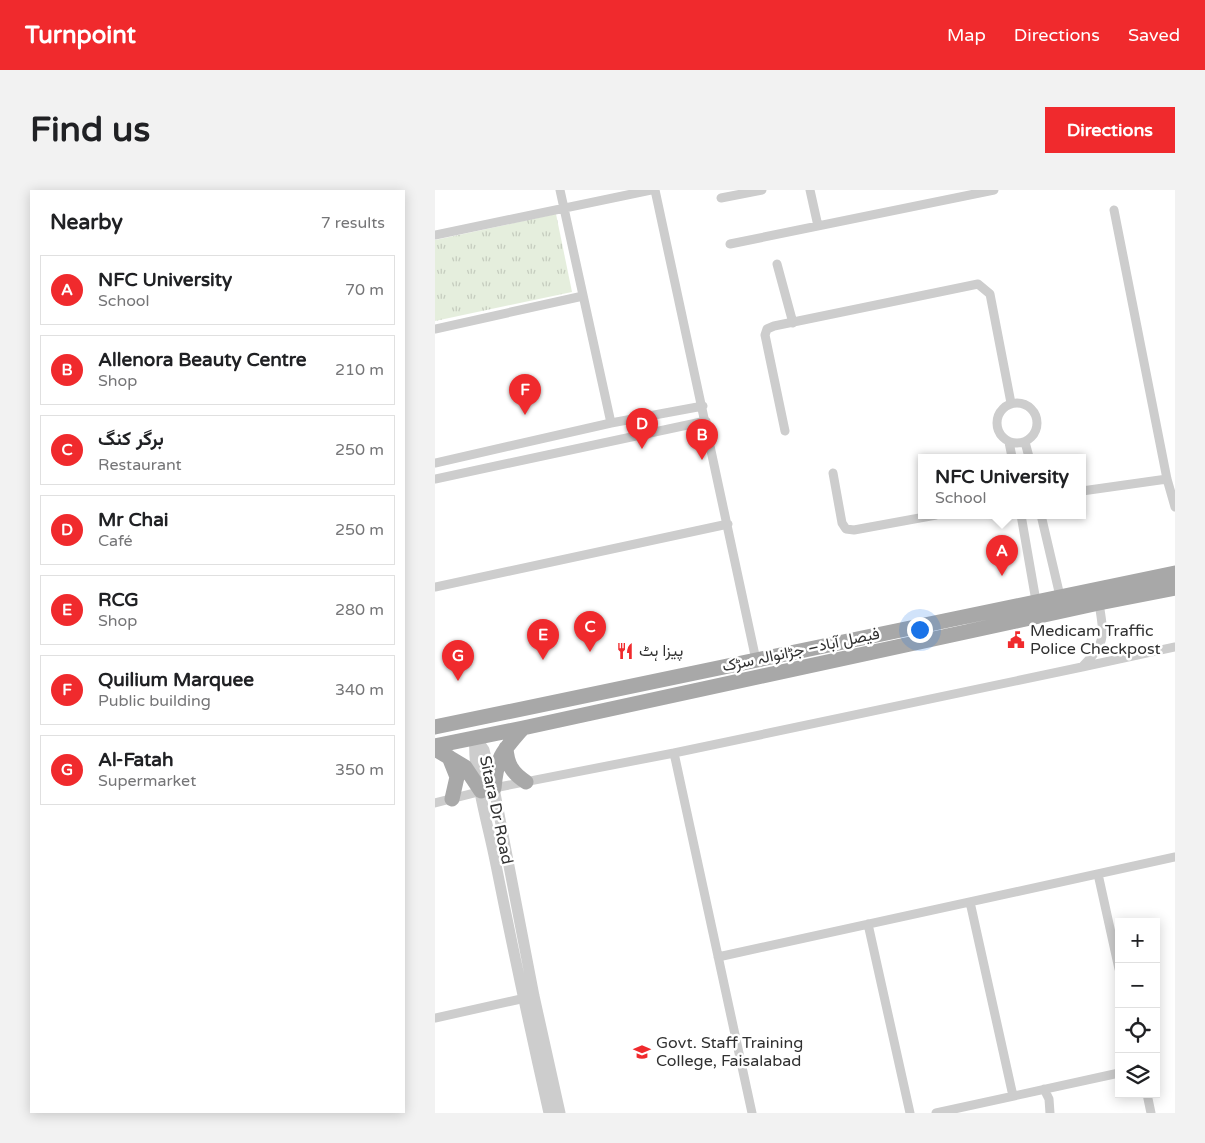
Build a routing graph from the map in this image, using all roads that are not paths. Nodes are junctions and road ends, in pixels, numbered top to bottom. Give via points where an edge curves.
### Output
1 (560, 190) edge
2 (651, 190) edge
3 (655, 190) edge
4 (762, 190) edge
5 (810, 190) edge
6 (992, 190) edge
7 (721, 198) dead end
8 (564, 207) junction
9 (1114, 210) dead end
10 (818, 226) junction
11 (435, 235) edge
12 (730, 244) dead end
13 (777, 264) dead end
14 (583, 296) junction
15 (793, 323) junction
16 (435, 329) edge
17 (1011, 403) junction
18 (703, 406) junction
19 (706, 421) junction
20 (611, 423) junction
21 (785, 431) dead end
22 (1009, 442) junction
23 (1025, 442) junction
24 (1011, 454) edge
25 (1028, 454) edge
26 (435, 463) edge
27 (833, 473) dead end
28 (435, 479) edge
29 (1167, 479) junction
30 (1086, 490) edge
31 (1175, 507) edge
32 (918, 518) edge
33 (1022, 519) edge
34 (1042, 519) edge
35 (728, 524) junction
36 (1175, 574) edge
37 (435, 588) edge
38 (1175, 588) edge
39 (1060, 596) junction
40 (1036, 601) junction
41 (1099, 603) junction
42 (1175, 647) edge
43 (756, 660) junction
44 (1082, 667) junction
45 (602, 693) junction
46 (435, 727) edge
47 (523, 728) junction
48 (435, 735) edge
49 (475, 737) junction
50 (435, 747) edge
51 (507, 748) junction
52 (674, 754) junction
53 (449, 757) junction
54 (526, 782) junction
55 (487, 790) junction
56 (453, 799) junction
57 (435, 803) edge
58 (1175, 858) edge
59 (1098, 874) junction
60 (970, 902) junction
61 (869, 924) junction
62 (718, 957) junction
63 (1118, 963) edge
64 (529, 998) junction
65 (435, 1018) edge
66 (1115, 1074) edge
67 (1044, 1090) junction
68 (1013, 1096) junction
69 (1148, 1098) edge
70 (549, 1113) edge
71 (560, 1113) edge
72 (752, 1113) edge
73 (910, 1113) edge
74 (936, 1113) edge
75 (1050, 1113) edge
76 (1151, 1113) edge

1 - 8 street
2 - 8 street
3 - 18 street
4 - 7 street
5 - 10 street
6 - 10 street
8 - 11 street
8 - 14 street
9 - 29 street
10 - 12 street
13 - 15 street
14 - 16 street
14 - 20 street
15 - 17 street via 978,284 990,294
15 - 21 street via 774,326 765,335
17 - 22 street via 997,417 1001,436
17 - 23 street via 1022,402 1037,416 1034,436
18 - 19 street
18 - 20 street
19 - 28 street
19 - 35 street
20 - 26 street
22 - 23 street
22 - 24 street
23 - 25 street
27 - 32 street via 842,523 846,529
29 - 30 street
29 - 31 street
33 - 40 street
34 - 39 street
35 - 37 street
35 - 43 street
36 - 39 main road, فیصل آباد– جڑانوالہ سڑک
38 - 41 main road, فیصل آباد– جڑانوالہ سڑک
39 - 40 main road, فیصل آباد– جڑانوالہ سڑک
40 - 43 main road, فیصل آباد– جڑانوالہ سڑک
41 - 44 street via 1104,634 1095,654
41 - 47 main road, فیصل آباد– جڑانوالہ سڑک
42 - 44 street
43 - 45 main road, فیصل آباد– جڑانوالہ سڑک
44 - 52 street
45 - 46 main road, فیصل آباد– جڑانوالہ سڑک
45 - 49 main road via 486,726
47 - 49 main road, فیصل آباد– جڑانوالہ سڑک
47 - 51 main road
48 - 49 main road via 458,731
49 - 50 main road, فیصل آباد– جڑانوالہ سڑک
49 - 55 street, Sitara Dr Road via 484,750
50 - 53 main road
51 - 54 main road via 509,766
51 - 55 main road
52 - 54 street
52 - 62 street
53 - 55 main road via 460,763
53 - 56 main road via 457,777
54 - 55 street
55 - 56 street
55 - 64 street, Sitara Dr Road
56 - 57 street
58 - 59 street
59 - 60 street
59 - 63 street
60 - 61 street
60 - 68 street
61 - 62 street
61 - 73 street
62 - 72 street
64 - 65 street
64 - 70 street, Sitara Dr Road
64 - 71 street, Sitara Dr Road
66 - 67 street
67 - 68 street
67 - 75 street via 1049,1099
68 - 74 street
69 - 76 street

